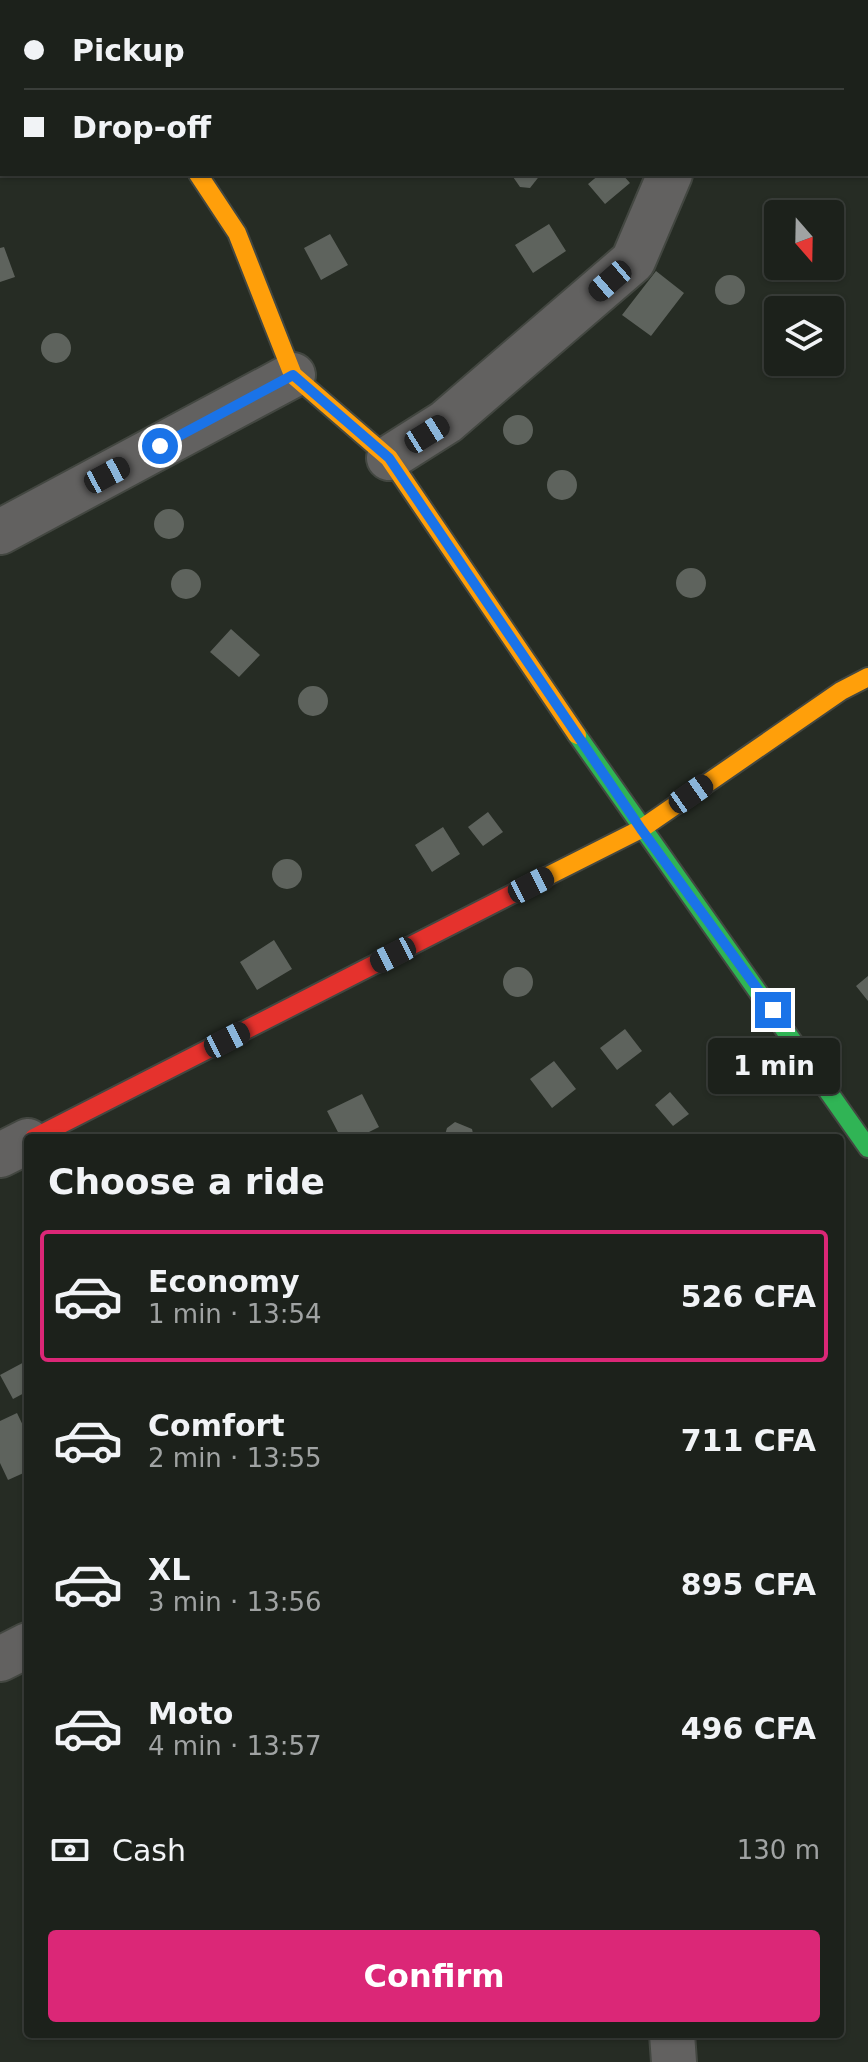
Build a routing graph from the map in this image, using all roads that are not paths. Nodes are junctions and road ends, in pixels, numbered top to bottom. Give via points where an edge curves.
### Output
1 (199, 176) edge
2 (669, 176) edge
3 (293, 375) junction
4 (389, 458) junction
5 (0, 532) edge
6 (868, 677) edge
7 (641, 829) junction
8 (42, 1134) edge
9 (853, 1136) edge
10 (24, 1143) edge
11 (0, 1155) edge
12 (24, 1647) edge
13 (0, 1659) edge
14 (672, 2038) edge
15 (674, 2062) edge

1 - 3 street via 237,233
2 - 4 street via 633,261 446,422
3 - 4 street
3 - 5 street
4 - 7 street
6 - 7 street
7 - 8 street
7 - 9 street
10 - 11 street
12 - 13 street
14 - 15 street

